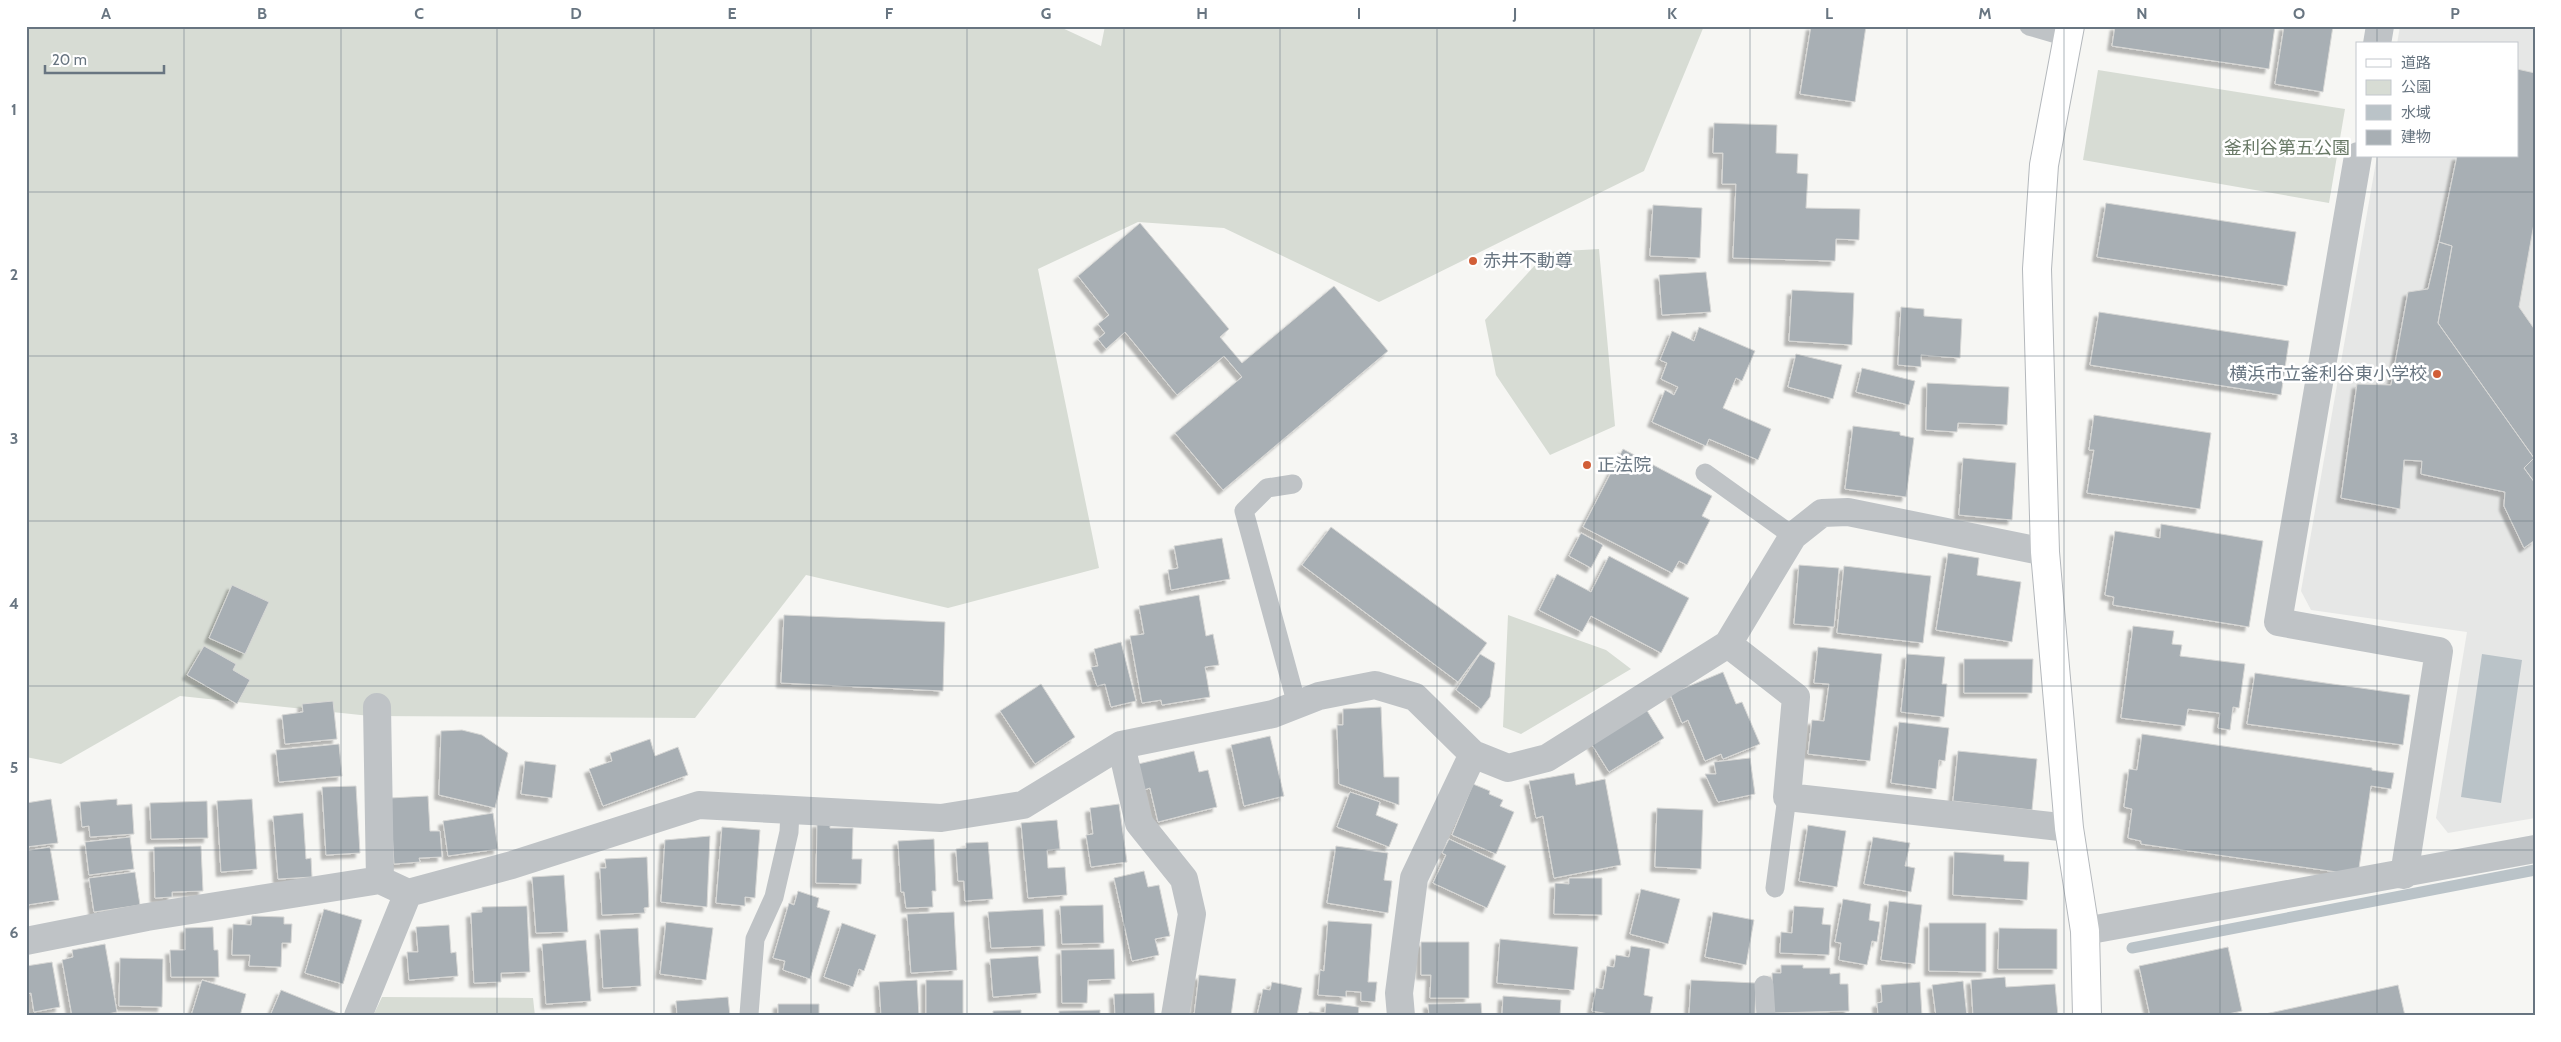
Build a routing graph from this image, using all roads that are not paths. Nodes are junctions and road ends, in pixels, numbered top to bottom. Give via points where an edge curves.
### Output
1 (2028, 26) edge
2 (2380, 26) edge
3 (2068, 32) edge
4 (2377, 42) edge
5 (2358, 158) edge
6 (1705, 473) dead end
7 (1293, 484) dead end
8 (1793, 536) junction
9 (2045, 552) junction
10 (1728, 644) junction
11 (1297, 705) junction
12 (377, 707) dead end
13 (1121, 746) junction
14 (1473, 754) junction
15 (1788, 797) junction
16 (790, 810) junction
17 (2069, 828) junction
18 (2535, 849) edge
19 (2404, 875) junction
20 (380, 880) junction
21 (1775, 888) dead end
22 (408, 893) junction
23 (2085, 930) junction
24 (26, 941) edge
25 (1764, 985) dead end
26 (749, 1014) dead end
27 (358, 1016) edge
28 (1175, 1016) edge
29 (1400, 1016) edge
30 (1766, 1016) edge
31 (2087, 1016) edge

1 - 3 lane
2 - 4 street
3 - 9 street via 2044,165 2037,269
5 - 19 street via 2278,622 2439,651
6 - 8 lane
7 - 11 lane via 1267,488 1244,511
8 - 9 street via 1822,514 1848,512
8 - 10 street
9 - 17 street
10 - 14 street via 1547,758 1508,768
10 - 15 street via 1796,697
11 - 13 street via 1273,714
11 - 14 street via 1319,696 1375,685 1415,697
12 - 20 street
13 - 16 street via 1023,805 941,818
13 - 28 street via 1139,822 1184,879 1192,914
14 - 29 street via 1414,878 1399,993
15 - 17 street
15 - 21 lane
16 - 22 street via 699,805 512,865
16 - 26 lane via 789,832 774,897 754,939
17 - 23 street
18 - 19 street
19 - 23 street
20 - 22 street
20 - 24 street via 147,917
22 - 27 street
23 - 31 street
25 - 30 lane

